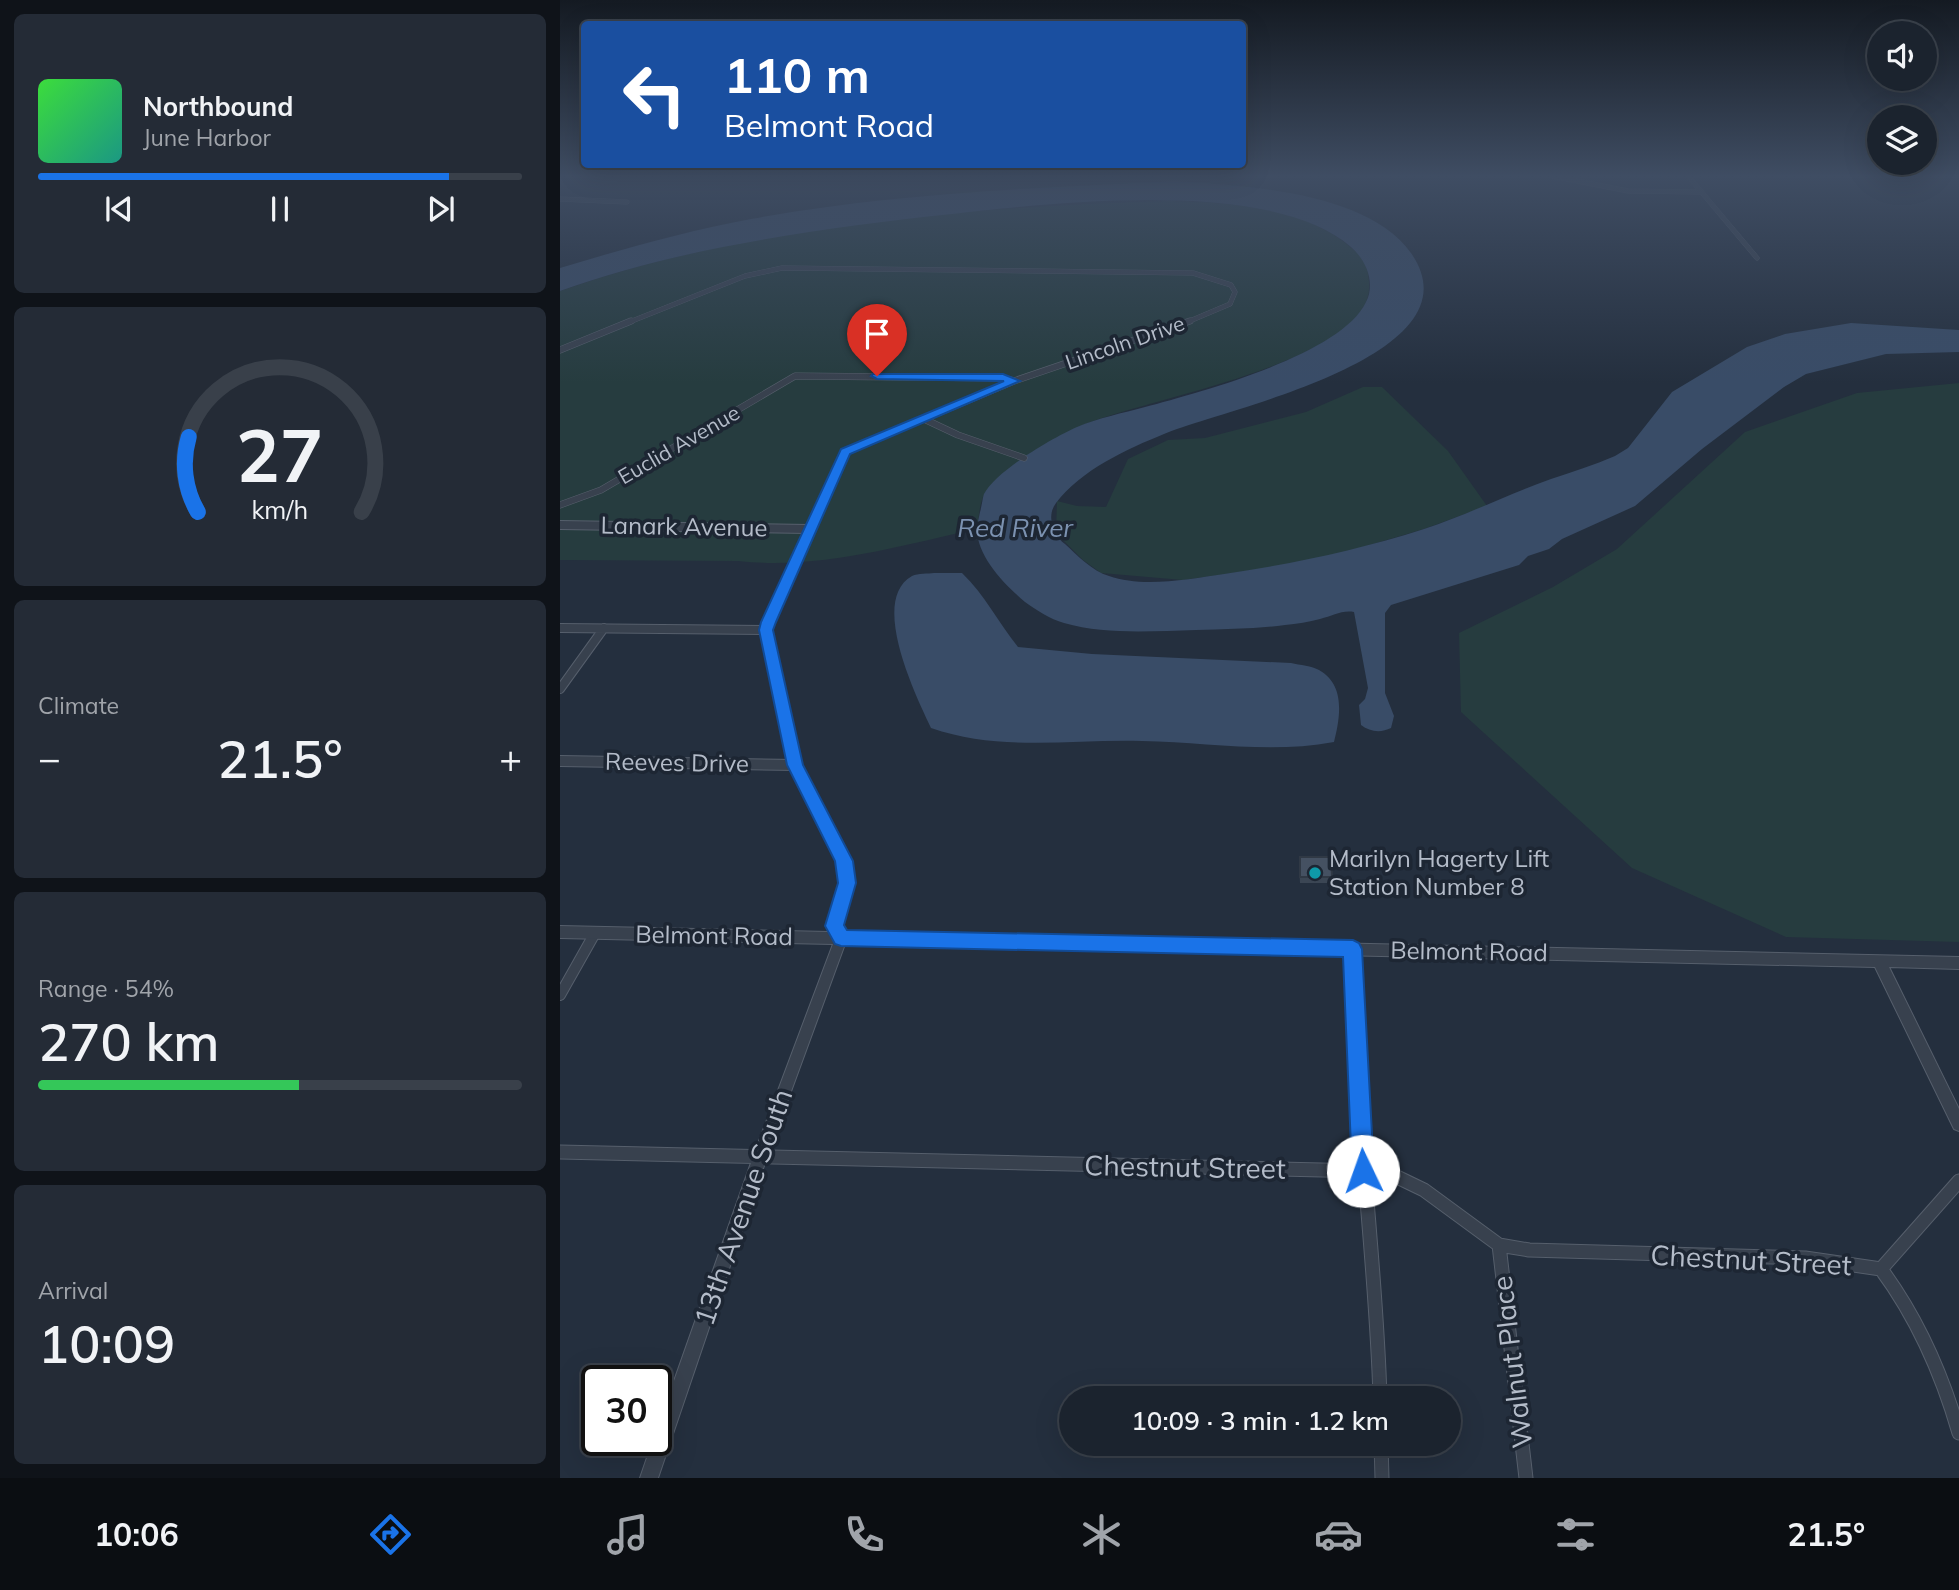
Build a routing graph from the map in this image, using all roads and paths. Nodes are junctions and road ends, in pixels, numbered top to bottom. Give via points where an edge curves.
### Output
1 (1746, 245) edge
2 (1757, 258) dead end
3 (560, 350) edge
4 (1014, 381) junction
5 (924, 419) junction
6 (1024, 458) dead end
7 (560, 505) edge
8 (560, 525) edge
9 (808, 529) junction
10 (560, 628) edge
11 (604, 628) junction
12 (766, 630) junction
13 (560, 689) edge
14 (560, 761) edge
15 (795, 765) junction
16 (560, 932) edge
17 (595, 933) junction
18 (841, 938) junction
19 (1353, 949) junction
20 (1879, 961) junction
21 (1959, 963) edge
22 (560, 995) edge
23 (1959, 1124) edge
24 (560, 1152) edge
25 (760, 1157) junction
26 (1363, 1171) junction
27 (1959, 1181) edge
28 (1499, 1245) junction
29 (1881, 1269) junction
30 (1380, 1386) edge
31 (1959, 1433) edge
32 (1381, 1456) edge
33 (649, 1478) edge
34 (1382, 1478) edge
35 (1526, 1478) edge

1 - 2 street
3 - 4 street, Lincoln Drive via 745,276 782,268 1193,272 1231,285 1235,292 1230,304 1209,315
4 - 5 street, Lincoln Drive
4 - 7 street, Euclid Avenue via 794,376 601,490
5 - 6 street
5 - 9 street, Lincoln Drive via 845,452
8 - 9 street, Lanark Avenue
9 - 12 street, Lincoln Drive
10 - 11 street
11 - 12 street
11 - 13 street
12 - 15 street
14 - 15 street, Reeves Drive
15 - 18 street via 844,861 847,883 834,926
16 - 17 street, Belmont Road
17 - 18 street, Belmont Road
17 - 22 street
18 - 19 street, Belmont Road
18 - 25 street, 13th Avenue South
19 - 20 street, Belmont Road
19 - 26 street
20 - 21 street, Belmont Road
20 - 23 street
24 - 25 street, Chestnut Street
25 - 26 street, Chestnut Street
25 - 33 street, 13th Avenue South
26 - 28 street, Chestnut Street via 1395,1176 1424,1190
26 - 30 street
27 - 29 street, Chestnut Street
28 - 29 street, Chestnut Street via 1529,1250 1805,1258
28 - 35 street, Walnut Place
29 - 31 street via 1927,1345
32 - 34 street

